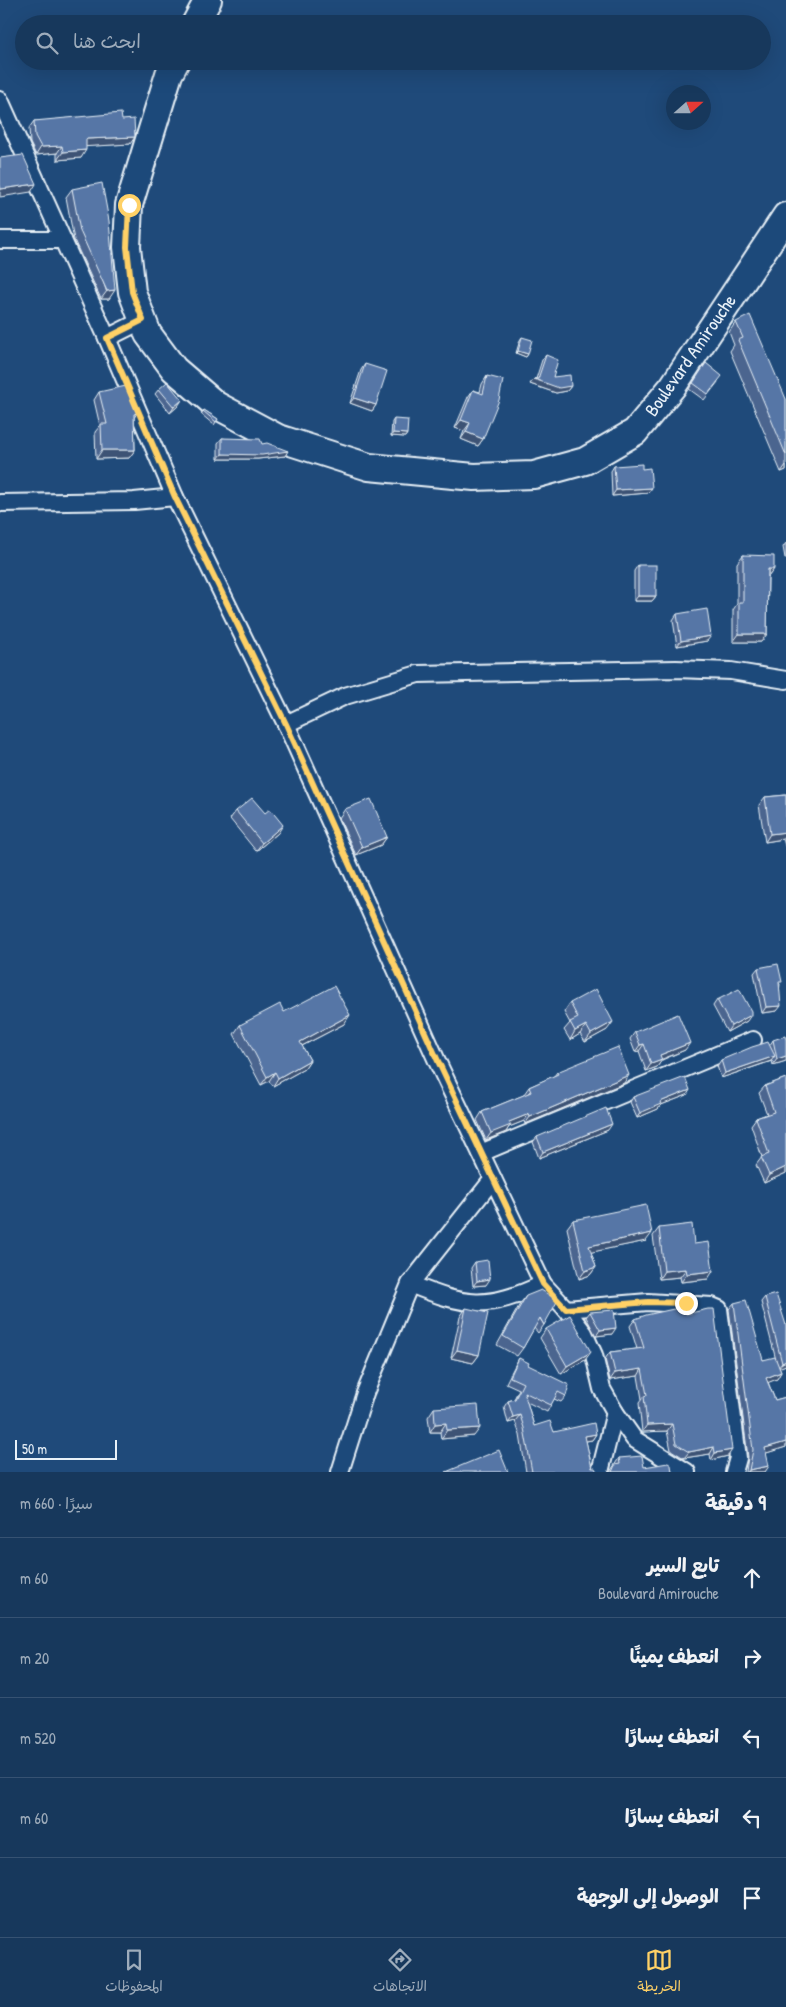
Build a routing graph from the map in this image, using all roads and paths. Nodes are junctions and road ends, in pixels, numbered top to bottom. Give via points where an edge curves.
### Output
1 (208, 0) edge
2 (200, 15) edge
3 (171, 70) edge
4 (0, 100) edge
5 (786, 216) edge
6 (0, 240) edge
7 (63, 240) junction
8 (143, 320) junction
9 (107, 338) junction
10 (175, 497) junction
11 (0, 503) edge
12 (786, 680) edge
13 (286, 724) junction
14 (753, 1040) dead end
15 (481, 1153) junction
16 (493, 1179) junction
17 (410, 1284) junction
18 (543, 1284) junction
19 (566, 1309) junction
20 (615, 1412) junction
21 (340, 1472) edge
22 (600, 1472) edge
23 (687, 1472) edge
24 (734, 1472) edge

1 - 2 main road
3 - 8 main road, Boulevard Amirouche via 129,205 127,247 132,292
4 - 7 street
5 - 8 main road, Boulevard Amirouche via 673,386 635,432 585,462 534,475 474,477 369,467 278,438 216,405 174,370 148,334
6 - 7 street
7 - 9 street
8 - 9 street
9 - 10 street
10 - 11 street via 134,501
10 - 13 street
12 - 13 street via 731,671 676,669 418,674 345,696
13 - 15 street
14 - 15 street
15 - 16 street
16 - 17 street
16 - 18 street
17 - 18 street via 445,1298 475,1304 510,1298
17 - 21 street via 365,1393
18 - 19 street
19 - 20 street via 584,1333 594,1355 602,1389
19 - 24 street via 648,1302 712,1306 719,1310 738,1458
20 - 22 street
20 - 23 street via 634,1439

